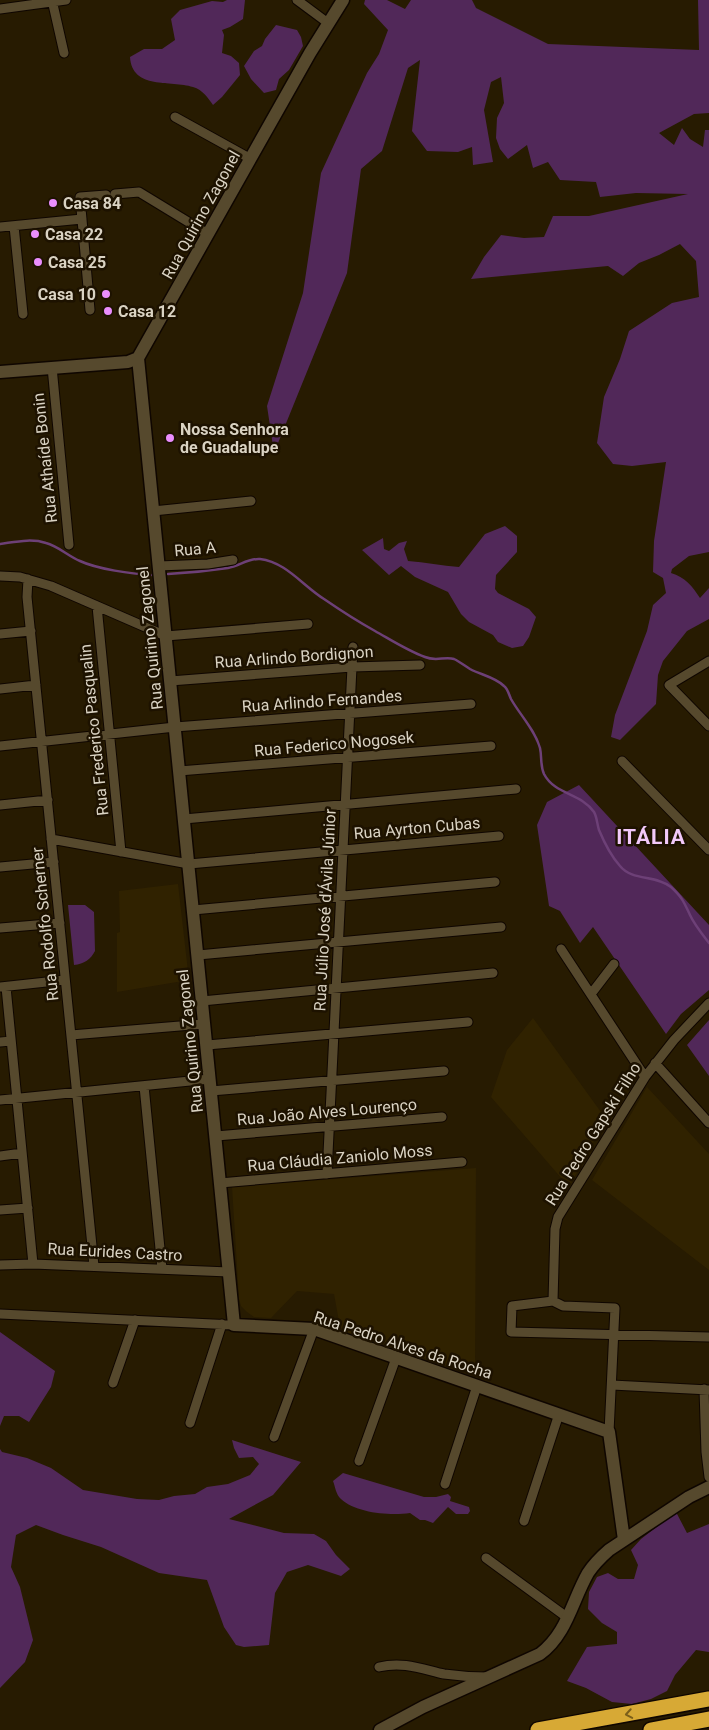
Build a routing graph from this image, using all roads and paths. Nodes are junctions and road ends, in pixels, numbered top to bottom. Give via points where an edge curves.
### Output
1 (66, 0) edge
2 (297, 0) edge
3 (343, 0) edge
4 (52, 1) edge
5 (0, 9) edge
6 (328, 23) junction
7 (64, 53) dead end
8 (175, 117) dead end
9 (251, 159) junction
10 (82, 219) junction
11 (14, 226) junction
12 (0, 227) edge
13 (208, 234) junction
14 (90, 310) dead end
15 (23, 314) dead end
16 (138, 358) junction
17 (52, 367) junction
18 (0, 372) edge
19 (252, 501) dead end
20 (153, 511) junction
21 (69, 545) dead end
22 (233, 560) dead end
23 (159, 566) junction
24 (0, 576) edge
25 (28, 579) junction
26 (97, 606) junction
27 (308, 624) dead end
28 (31, 631) junction
29 (0, 634) edge
30 (166, 636) junction
31 (353, 648) dead end
32 (709, 661) edge
33 (420, 665) dead end
34 (352, 666) junction
35 (170, 681) junction
36 (36, 685) junction
37 (0, 689) edge
38 (471, 704) dead end
39 (350, 714) junction
40 (709, 726) edge
41 (175, 727) junction
42 (109, 734) junction
43 (42, 741) junction
44 (0, 746) edge
45 (491, 746) dead end
46 (348, 758) junction
47 (622, 761) dead end
48 (179, 772) junction
49 (516, 789) dead end
50 (48, 800) junction
51 (345, 804) junction
52 (0, 805) edge
53 (184, 819) junction
54 (499, 836) dead end
55 (51, 839) junction
56 (343, 850) junction
57 (709, 850) edge
58 (121, 852) junction
59 (54, 862) junction
60 (189, 864) junction
61 (0, 867) edge
62 (495, 882) dead end
63 (341, 896) junction
64 (193, 910) junction
65 (60, 923) junction
66 (501, 927) dead end
67 (0, 928) edge
68 (338, 942) junction
69 (561, 949) dead end
70 (198, 955) junction
71 (614, 964) dead end
72 (493, 973) dead end
73 (66, 980) junction
74 (3, 987) edge
75 (336, 988) junction
76 (591, 994) junction
77 (202, 1001) junction
78 (709, 1003) edge
79 (468, 1022) dead end
80 (204, 1024) junction
81 (334, 1034) junction
82 (71, 1035) junction
83 (11, 1041) junction
84 (0, 1042) edge
85 (207, 1045) junction
86 (655, 1063) junction
87 (444, 1071) dead end
88 (645, 1077) junction
89 (331, 1080) junction
90 (210, 1085) junction
91 (144, 1086) junction
92 (77, 1092) junction
93 (17, 1098) junction
94 (0, 1100) edge
95 (442, 1117) dead end
96 (709, 1123) edge
97 (329, 1127) junction
98 (216, 1136) junction
99 (22, 1153) junction
100 (0, 1156) edge
101 (462, 1162) dead end
102 (327, 1174) junction
103 (220, 1182) junction
104 (28, 1208) junction
105 (0, 1210) edge
106 (33, 1264) junction
107 (1, 1266) edge
108 (94, 1266) junction
109 (162, 1269) junction
110 (229, 1272) junction
111 (553, 1301) junction
112 (0, 1314) edge
113 (134, 1320) junction
114 (228, 1325) junction
115 (314, 1329) junction
116 (614, 1335) junction
117 (709, 1337) edge
118 (396, 1358) junction
119 (113, 1383) dead end
120 (612, 1385) junction
121 (477, 1386) junction
122 (707, 1390) edge
123 (559, 1414) junction
124 (190, 1423) dead end
125 (609, 1432) junction
126 (274, 1438) dead end
127 (359, 1461) dead end
128 (709, 1477) edge
129 (445, 1484) dead end
130 (709, 1487) edge
131 (524, 1521) dead end
132 (624, 1540) junction
133 (486, 1558) dead end
134 (568, 1618) junction
135 (379, 1667) dead end
136 (490, 1677) junction
137 (709, 1699) edge
138 (709, 1719) edge
139 (380, 1730) edge
140 (538, 1730) edge
141 (651, 1730) edge

1 - 4 street
2 - 6 street
3 - 6 street, Rua Quirino Zagonel
4 - 5 street
4 - 7 street
6 - 9 street, Rua Quirino Zagonel
8 - 9 street
9 - 13 street, Rua Quirino Zagonel
10 - 11 street
10 - 13 street via 80,198 139,192
10 - 14 street
11 - 12 street
11 - 15 street
13 - 16 street, Rua Quirino Zagonel
16 - 17 street via 128,362
16 - 20 street, Rua Quirino Zagonel
17 - 18 street
17 - 21 street, Rua Athaíde Bonin
19 - 20 street
20 - 23 street, Rua Quirino Zagonel
22 - 23 street, Rua A
23 - 30 street, Rua Quirino Zagonel
24 - 25 street
25 - 26 street
25 - 28 street, Rua Rodolfo Scherner
26 - 30 street
26 - 42 street, Rua Frederico Pasqualin
27 - 30 street
28 - 29 street
28 - 36 street, Rua Rodolfo Scherner
30 - 35 street, Rua Quirino Zagonel
31 - 34 street, Rua Júlio José d'Ávila Júnior
32 - 40 street via 669,685
33 - 34 street, Rua Arlindo Bordignon
34 - 35 street, Rua Arlindo Bordignon
34 - 39 street, Rua Júlio José d'Ávila Júnior
35 - 41 street, Rua Quirino Zagonel
36 - 37 street
36 - 43 street, Rua Rodolfo Scherner
38 - 39 street, Rua Arlindo Fernandes
39 - 41 street, Rua Arlindo Fernandes
39 - 46 street, Rua Júlio José d'Ávila Júnior
41 - 42 street, Rua Arlindo Fernandes
41 - 48 street, Rua Quirino Zagonel
42 - 43 street, Rua Arlindo Fernandes
42 - 58 street, Rua Frederico Pasqualin
43 - 44 street, Rua Arlindo Fernandes
43 - 50 street, Rua Rodolfo Scherner
45 - 46 street, Rua Federico Nogosek
46 - 48 street, Rua Federico Nogosek
46 - 51 street, Rua Júlio José d'Ávila Júnior
47 - 57 street
48 - 53 street, Rua Quirino Zagonel
49 - 51 street
50 - 52 street
50 - 55 street, Rua Rodolfo Scherner
51 - 53 street
51 - 56 street, Rua Júlio José d'Ávila Júnior
53 - 60 street, Rua Quirino Zagonel
54 - 56 street, Rua Ayrton Cubas
55 - 58 street, Rua Ayrton Cubas
55 - 59 street, Rua Rodolfo Scherner
56 - 60 street, Rua Ayrton Cubas
56 - 63 street, Rua Júlio José d'Ávila Júnior
58 - 60 street, Rua Ayrton Cubas
59 - 61 street
59 - 65 street, Rua Rodolfo Scherner
60 - 64 street, Rua Quirino Zagonel
62 - 63 street
63 - 64 street
63 - 68 street, Rua Júlio José d'Ávila Júnior
64 - 70 street, Rua Quirino Zagonel
65 - 67 street
65 - 73 street, Rua Rodolfo Scherner
66 - 68 street
68 - 70 street
68 - 75 street, Rua Júlio José d'Ávila Júnior
69 - 76 street
70 - 77 street, Rua Quirino Zagonel
71 - 76 street
72 - 75 street
73 - 74 street
73 - 82 street, Rua Rodolfo Scherner
74 - 83 street
75 - 77 street
75 - 81 street, Rua Júlio José d'Ávila Júnior
76 - 88 street
77 - 80 street, Rua Quirino Zagonel
78 - 86 street, Rua Pedro Gapski Filho
79 - 81 street
80 - 82 street
80 - 85 street, Rua Quirino Zagonel
81 - 85 street
81 - 89 street, Rua Júlio José d'Ávila Júnior
82 - 92 street, Rua Rodolfo Scherner
83 - 84 street
83 - 93 street
85 - 90 street, Rua Quirino Zagonel
86 - 88 street, Rua Pedro Gapski Filho
86 - 96 street
87 - 89 street
88 - 111 street, Rua Pedro Gapski Filho via 558,1217
89 - 90 street
89 - 97 street, Rua Júlio José d'Ávila Júnior
90 - 91 street
90 - 98 street, Rua Quirino Zagonel
91 - 92 street
91 - 109 street
92 - 93 street
92 - 108 street, Rua Rodolfo Scherner
93 - 94 street
93 - 99 street
95 - 97 street, Rua João Alves Lourenço
97 - 98 street, Rua João Alves Lourenço
97 - 102 street, Rua Júlio José d'Ávila Júnior
98 - 103 street, Rua Quirino Zagonel
99 - 100 street
99 - 104 street
101 - 102 street, Rua Cláudia Zaniolo Moss
102 - 103 street, Rua Cláudia Zaniolo Moss
103 - 110 street, Rua Quirino Zagonel
104 - 105 street
104 - 106 street
106 - 107 street, Rua Eurides Castro
106 - 108 street, Rua Eurides Castro
108 - 109 street, Rua Eurides Castro
109 - 110 street, Rua Eurides Castro
110 - 114 street, Rua Quirino Zagonel
111 - 116 street via 563,1306 615,1308
111 - 116 street via 512,1306 511,1332
112 - 113 street, Rua Pedro Alves da Rocha
113 - 114 street, Rua Pedro Alves da Rocha
113 - 119 street
114 - 115 street, Rua Pedro Alves da Rocha
114 - 124 street
115 - 118 street, Rua Pedro Alves da Rocha
115 - 126 street
116 - 117 street
116 - 120 street
118 - 121 street, Rua Pedro Alves da Rocha
118 - 127 street
120 - 122 street
120 - 125 street
121 - 123 street, Rua Pedro Alves da Rocha
121 - 129 street
122 - 128 street
123 - 125 street, Rua Pedro Alves da Rocha
123 - 131 street
125 - 132 street
130 - 132 street
132 - 134 street via 594,1565
133 - 134 street
134 - 136 street via 548,1648
135 - 136 street via 395,1664 454,1675
136 - 139 street
137 -> 140 highway
138 - 141 highway

